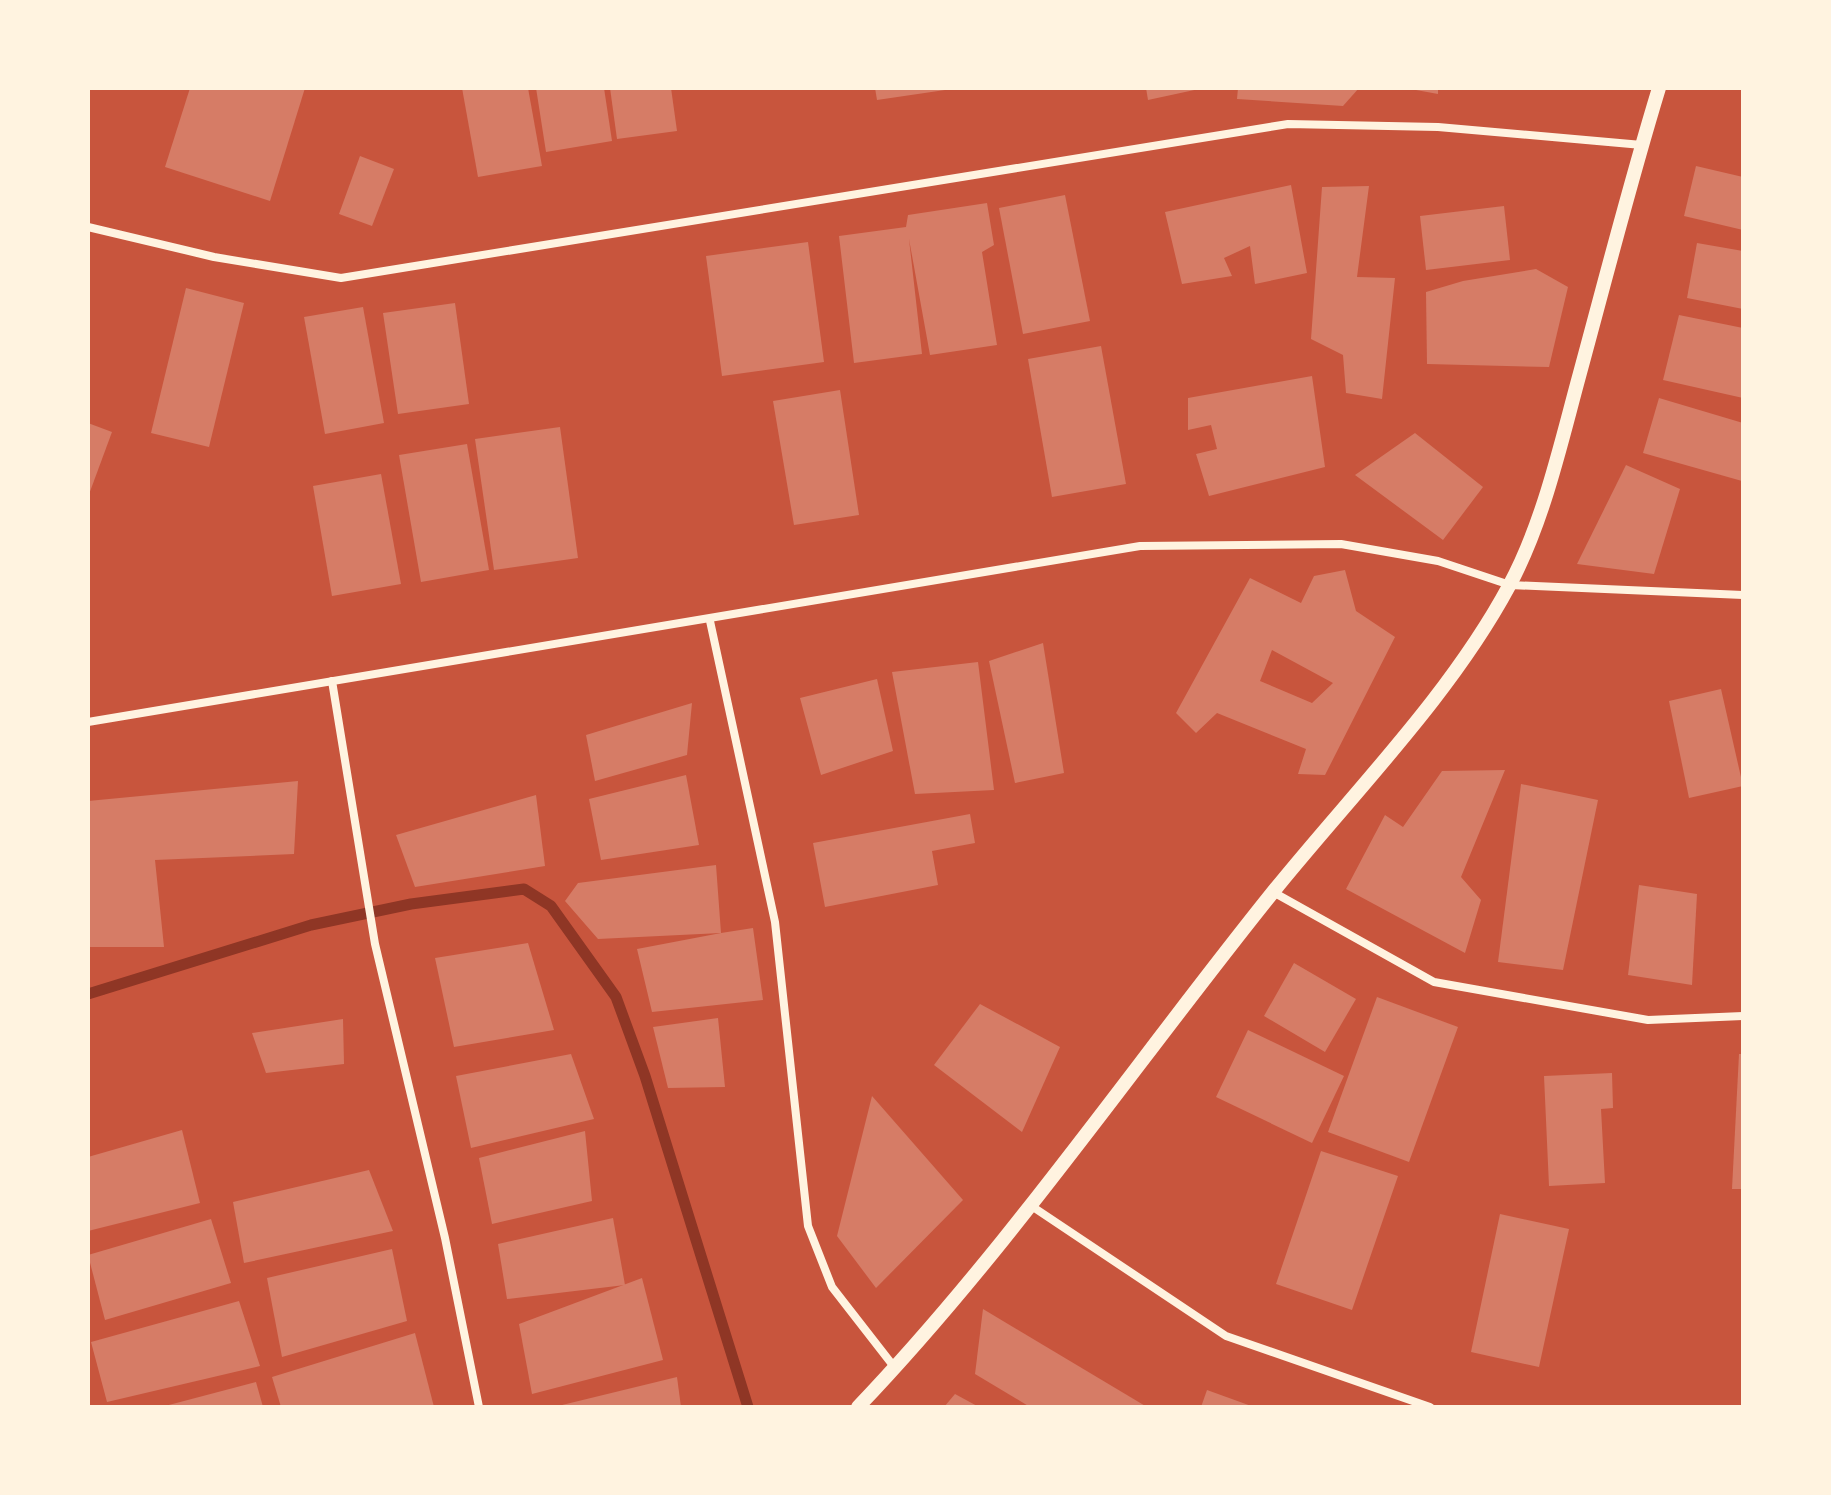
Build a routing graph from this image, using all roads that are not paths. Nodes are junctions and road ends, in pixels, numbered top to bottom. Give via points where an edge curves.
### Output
1 (1659, 88) edge
2 (1642, 145) junction
3 (88, 227) edge
4 (1510, 585) junction
5 (1743, 595) edge
6 (710, 621) junction
7 (332, 681) junction
8 (88, 722) edge
9 (1273, 892) junction
10 (1743, 1016) edge
11 (1029, 1204) junction
12 (895, 1368) junction
13 (479, 1407) edge
14 (858, 1407) edge
15 (1430, 1407) edge

1 - 2 street
2 - 3 street via 1438,127 1288,124 341,278 214,257
2 - 4 street via 1558,450
4 - 5 street
4 - 6 street via 1438,561 1341,544 1140,546
4 - 9 street via 1450,676
6 - 7 street
6 - 12 street via 775,922 808,1226 832,1287
7 - 8 street
7 - 13 street via 366,900
9 - 10 street via 1434,982 1648,1020
9 - 11 street
11 - 12 street
11 - 15 street via 1226,1336
12 - 14 street

